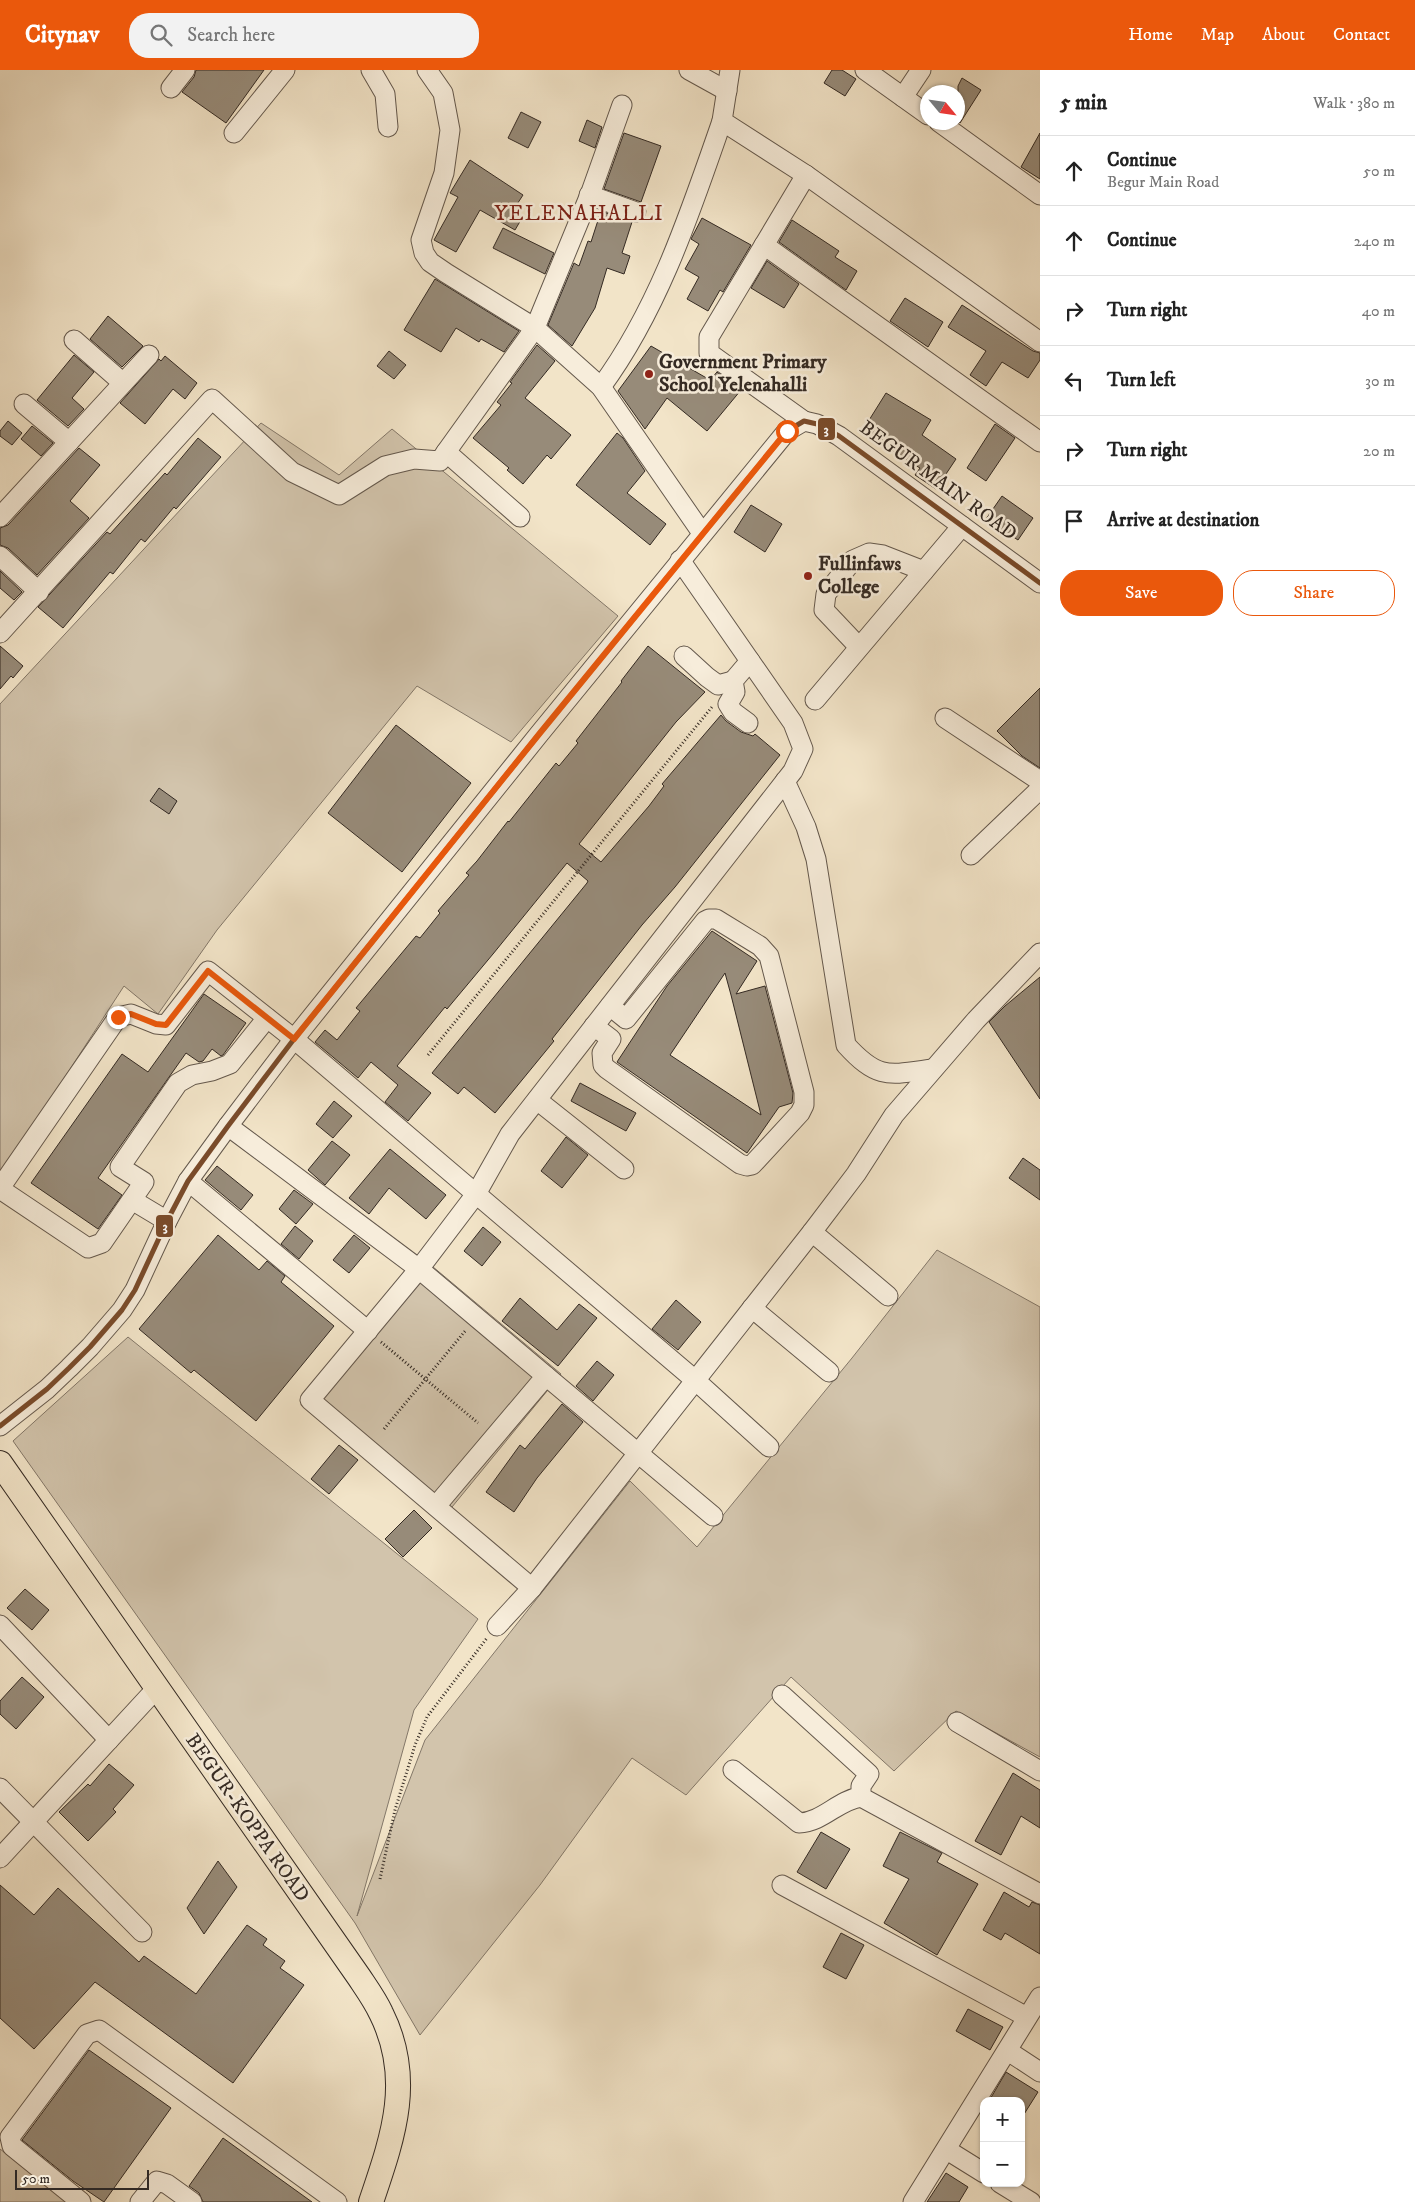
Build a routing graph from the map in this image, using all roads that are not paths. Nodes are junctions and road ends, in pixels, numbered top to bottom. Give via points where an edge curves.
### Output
1 (185, 70) edge
2 (285, 70) edge
3 (371, 70) edge
4 (427, 70) edge
5 (730, 70) edge
6 (865, 70) edge
7 (921, 70) edge
8 (689, 71) edge
9 (171, 88) dead end
10 (727, 91) junction
11 (903, 97) junction
12 (622, 105) dead end
13 (920, 109) edge
14 (722, 121) junction
15 (388, 127) dead end
16 (949, 130) edge
17 (234, 132) dead end
18 (806, 175) junction
19 (590, 195) junction
20 (1040, 195) edge
21 (636, 212) dead end
22 (764, 245) junction
23 (535, 328) junction
24 (74, 340) dead end
25 (1040, 342) edge
26 (149, 355) dead end
27 (123, 383) junction
28 (602, 388) junction
29 (24, 404) dead end
30 (804, 421) junction
31 (69, 442) junction
32 (1040, 442) edge
33 (446, 452) junction
34 (0, 517) edge
35 (520, 517) dead end
36 (962, 526) junction
37 (702, 534) junction
38 (0, 556) edge
39 (680, 560) junction
40 (924, 571) junction
41 (1040, 583) edge
42 (39, 592) junction
43 (0, 633) edge
44 (859, 647) junction
45 (684, 656) dead end
46 (750, 661) junction
47 (733, 681) junction
48 (815, 700) dead end
49 (945, 718) dead end
50 (748, 723) dead end
51 (785, 781) junction
52 (1040, 781) edge
53 (1040, 789) edge
54 (971, 855) dead end
55 (1040, 953) edge
56 (610, 1006) junction
57 (267, 1018) junction
58 (626, 1019) junction
59 (594, 1026) junction
60 (294, 1039) junction
61 (611, 1039) junction
62 (933, 1069) junction
63 (537, 1100) junction
64 (228, 1126) junction
65 (624, 1170) dead end
66 (188, 1181) junction
67 (0, 1188) edge
68 (476, 1194) junction
69 (132, 1200) junction
70 (166, 1221) junction
71 (812, 1232) junction
72 (419, 1269) junction
73 (888, 1296) dead end
74 (752, 1308) junction
75 (368, 1331) junction
76 (829, 1372) dead end
77 (546, 1376) junction
78 (695, 1380) junction
79 (0, 1426) edge
80 (769, 1448) dead end
81 (638, 1453) junction
82 (0, 1463) edge
83 (436, 1506) junction
84 (713, 1516) dead end
85 (532, 1588) junction
86 (0, 1625) edge
87 (497, 1626) road end
88 (156, 1689) junction
89 (782, 1695) dead end
90 (957, 1722) dead end
91 (109, 1740) junction
92 (733, 1770) dead end
93 (1040, 1771) edge
94 (0, 1788) edge
95 (862, 1797) junction
96 (33, 1820) junction
97 (0, 1858) edge
98 (782, 1886) dead end
99 (1040, 1894) edge
100 (142, 1932) dead end
101 (1040, 1997) edge
102 (1027, 2017) junction
103 (1008, 2051) junction
104 (1040, 2072) edge
105 (946, 2150) junction
106 (980, 2171) edge
107 (1007, 2187) edge
108 (81, 2202) edge
109 (140, 2202) edge
110 (192, 2202) edge
111 (337, 2202) edge
112 (371, 2202) edge
113 (913, 2202) edge
114 (1031, 2202) edge

1 - 9 street
2 - 17 street
3 - 15 street via 385,94
4 - 23 street via 443,93 450,130 444,173 421,240 424,253 430,262 446,273
5 - 10 street
6 - 11 street
7 - 11 street
8 - 10 street
10 - 14 street
11 - 13 street
12 - 19 street
14 - 18 street
14 - 28 street via 672,258 634,339
16 - 20 street
18 - 22 street
18 - 25 street
19 - 21 street
19 - 23 street
22 - 30 street, BEGUR MAIN ROAD via 709,337 709,353
22 - 32 street
23 - 28 street
23 - 33 street
24 - 27 street
26 - 27 street
27 - 31 street
28 - 37 street
29 - 31 street
30 - 36 street, BEGUR MAIN ROAD via 839,436
30 - 37 street via 779,439
31 - 34 street
33 - 35 street
33 - 42 street via 440,461 414,458 385,466 339,495 292,472 212,399
36 - 40 street
36 - 41 street, BEGUR MAIN ROAD
37 - 39 street
38 - 42 street
39 - 46 street
39 - 60 street
40 - 44 street
40 - 44 street via 883,554 869,553 853,560 826,594 824,610
42 - 43 street
44 - 48 street
45 - 47 street via 718,685
46 - 47 street
46 - 51 street via 793,723 803,749
47 - 50 street via 735,692 728,704
49 - 52 street
51 - 56 street
51 - 62 street via 816,859 846,1045 863,1063 885,1074
53 - 54 street
55 - 62 street
56 - 58 street
56 - 59 street
57 - 60 street
57 - 67 street via 208,971 166,1025 131,1014 118,1017
57 - 69 street via 230,1064 192,1075 178,1083 120,1167 144,1182
58 - 61 street
58 - 61 street via 701,925 709,918 716,919 760,946 768,956 804,1092 800,1113 752,1165 740,1164 607,1069 603,1065 602,1053
59 - 61 street
59 - 63 street
60 - 64 street
60 - 68 street
62 - 71 street via 894,1115 856,1174
63 - 65 street
63 - 68 street via 510,1134
64 - 66 street
64 - 72 street
66 - 70 street
66 - 75 street
67 - 69 street via 88,1248 102,1243
68 - 72 street
68 - 78 street
69 - 70 street
70 - 79 street via 152,1257 122,1310 69,1368
71 - 73 street
71 - 74 street
72 - 75 street
72 - 77 street
74 - 76 street
74 - 78 street
75 - 83 street via 310,1400
77 - 81 street
77 - 83 street
78 - 80 street
78 - 81 street
81 - 84 street
81 - 85 street
82 - 88 main road, BEGUR-KOPPA ROAD
83 - 85 street
85 - 87 street
86 - 91 street
88 - 91 street
88 - 112 main road, BEGUR-KOPPA ROAD via 360,1977 381,2013 397,2064 398,2113
89 - 95 street via 869,1774 861,1786
90 - 93 street
91 - 96 street
92 - 95 street via 799,1823 810,1822 850,1798
94 - 96 street
95 - 99 street
96 - 97 street
96 - 100 street
98 - 102 street
101 - 102 street
102 - 103 street
103 - 104 street
103 - 105 street
105 - 106 street
105 - 113 street
107 - 114 street
108 - 111 street via 12,2146 10,2137 87,2034 99,2030
109 - 110 street via 157,2181 167,2184

